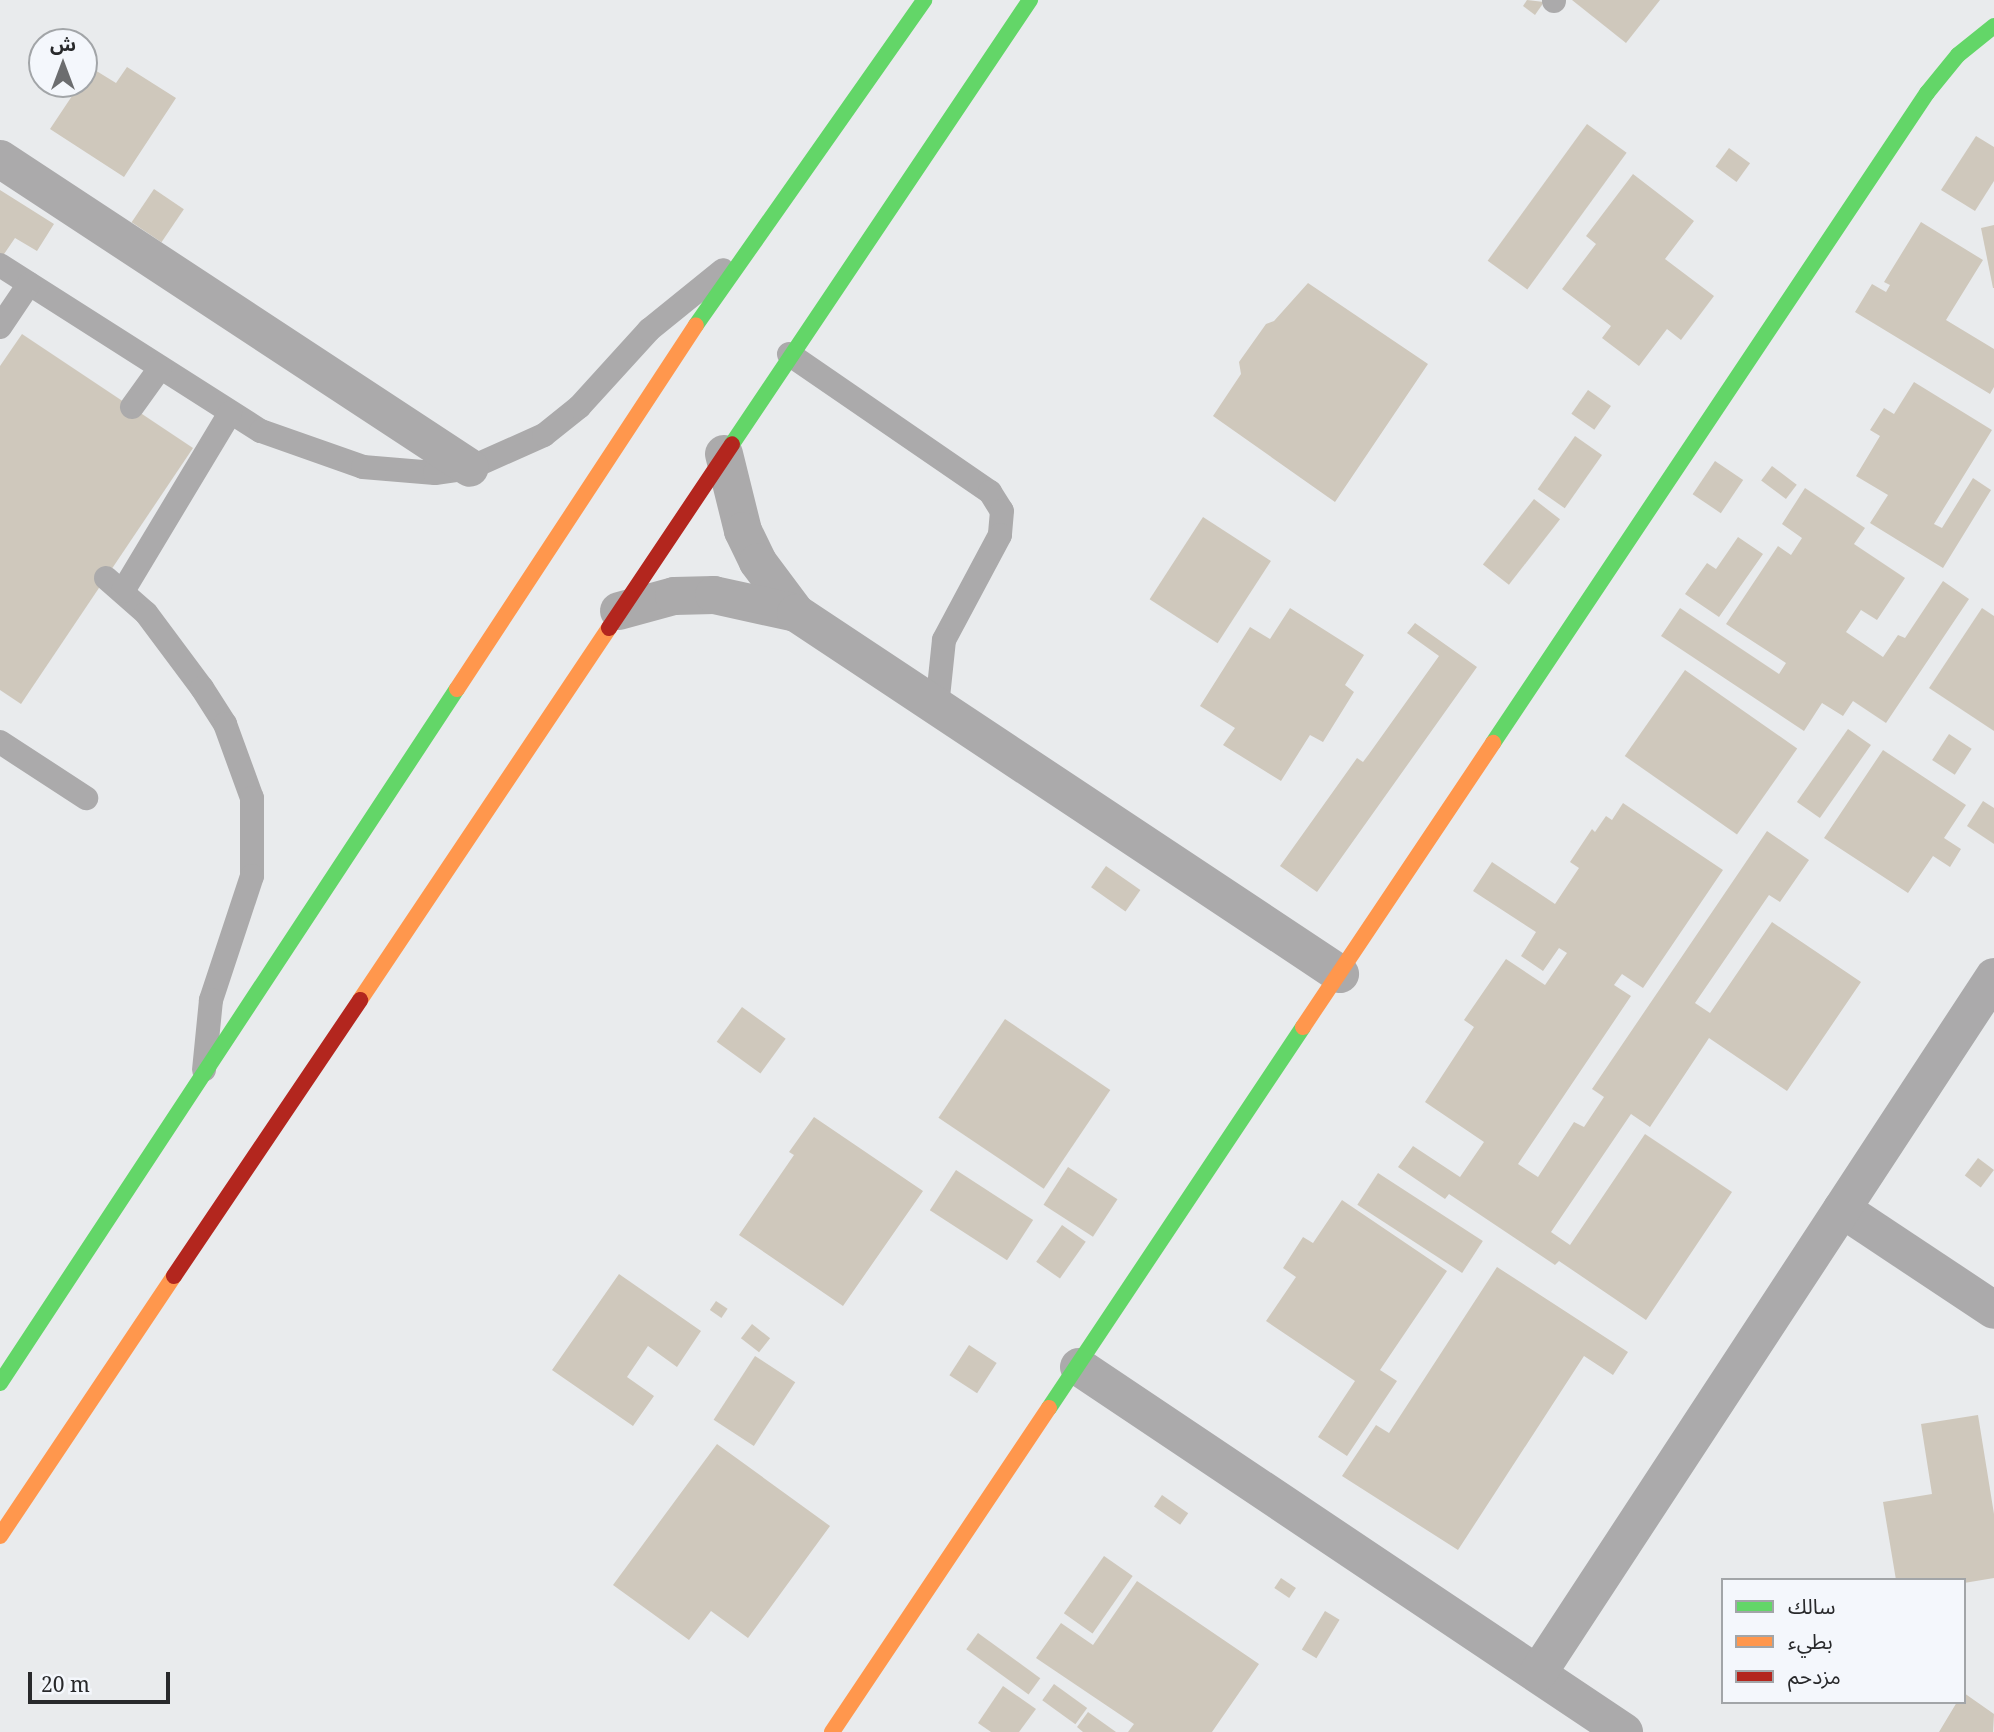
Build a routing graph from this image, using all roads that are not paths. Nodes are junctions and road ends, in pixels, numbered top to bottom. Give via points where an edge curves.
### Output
1 (924, 0) edge
2 (1030, 0) edge
3 (1994, 26) edge
4 (0, 159) edge
5 (741, 257) junction
6 (0, 265) edge
7 (29, 284) junction
8 (0, 327) edge
9 (789, 354) junction
10 (160, 368) junction
11 (132, 407) dead end
12 (230, 414) junction
13 (724, 454) junction
14 (470, 468) junction
15 (619, 611) junction
16 (796, 614) junction
17 (937, 707) junction
18 (0, 742) edge
19 (86, 798) dead end
20 (1340, 974) junction
21 (1994, 977) edge
22 (205, 1077) junction
23 (1842, 1209) junction
24 (1994, 1310) edge
25 (1079, 1367) junction
26 (0, 1383) edge
27 (0, 1536) edge
28 (1538, 1673) junction
29 (832, 1732) edge
30 (1624, 1732) edge

1 - 5 main road
2 - 9 main road
3 - 20 main road via 1958,55 1927,93
4 - 14 street
5 - 14 lane via 649,330 579,407 544,435
5 - 22 main road
6 - 7 lane
7 - 8 lane
7 - 10 lane
9 - 13 main road
9 - 17 lane via 990,492 1002,511 1000,535 943,640
10 - 11 lane
10 - 12 lane
12 - 14 lane via 294,446 363,467 423,473
12 - 22 lane via 115,584 168,640 225,724 252,798 252,876 211,1000
13 - 15 main road
13 - 16 street via 747,539
15 - 16 street via 674,596 713,595
15 - 27 main road
16 - 17 street
17 - 20 street
18 - 19 lane
20 - 25 main road
21 - 23 street
22 - 26 main road
23 - 24 street
23 - 28 street
25 - 28 street
25 - 29 main road
28 - 30 street

